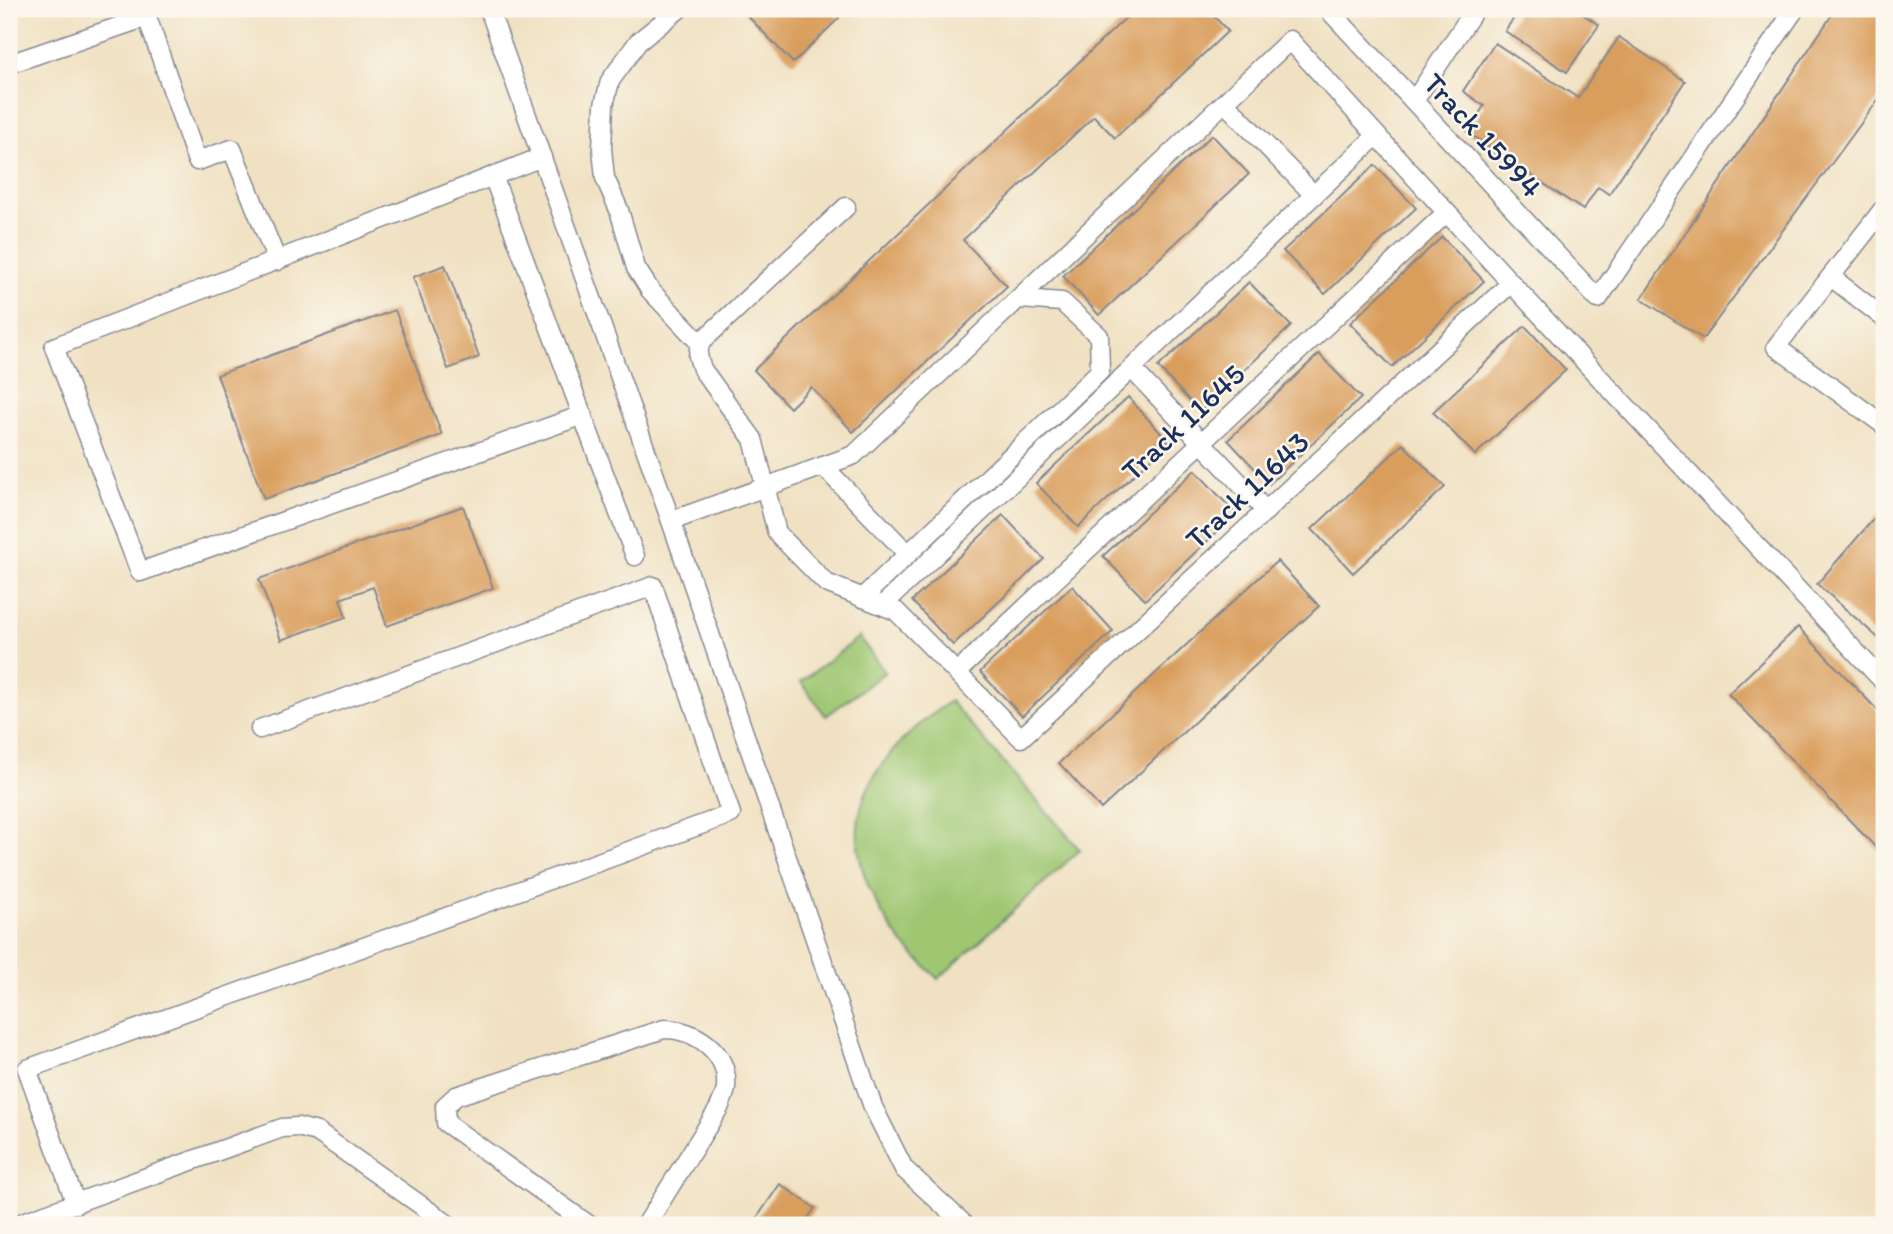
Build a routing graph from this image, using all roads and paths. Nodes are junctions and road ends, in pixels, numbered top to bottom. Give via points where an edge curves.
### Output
1 (489, 9) edge
2 (679, 9) edge
3 (1328, 9) edge
4 (1475, 9) edge
5 (1795, 9) edge
6 (9, 64) edge
7 (1413, 101) junction
8 (1225, 103) junction
9 (1376, 136) junction
10 (541, 157) junction
11 (493, 176) junction
12 (1314, 195) junction
13 (846, 207) dead end
14 (1884, 208) edge
15 (1446, 213) junction
16 (277, 261) junction
17 (1830, 277) junction
18 (1511, 283) junction
19 (1020, 299) junction
20 (1884, 318) edge
21 (700, 343) junction
22 (1132, 369) junction
23 (583, 415) junction
24 (1884, 425) edge
25 (1201, 443) junction
26 (823, 466) junction
27 (765, 486) junction
28 (1266, 511) junction
29 (671, 521) junction
30 (908, 554) junction
31 (635, 556) dead end
32 (862, 597) junction
33 (883, 605) junction
34 (957, 672) junction
35 (1884, 682) edge
36 (260, 729) dead end
37 (76, 1203) junction
38 (15, 1225) edge
39 (449, 1225) edge
40 (589, 1225) edge
41 (646, 1225) edge
42 (964, 1225) edge

1 - 10 street
2 - 21 street via 638,42 611,81 601,149 605,178 636,268 650,290
3 - 7 street, Track 15994
4 - 7 street
5 - 7 street, Track 15994 via 1598,299
6 - 16 street via 147,17 197,161 232,149
8 - 9 street via 1290,40
8 - 12 street
8 - 19 street
9 - 12 street
9 - 15 street
10 - 11 street
10 - 29 street
11 - 16 street
11 - 23 street
12 - 22 street
13 - 21 street
14 - 17 street
15 - 18 street
15 - 25 street, Track 11645
16 - 23 street via 54,348 140,572
17 - 20 street
17 - 24 street via 1776,347
18 - 28 street, Track 11643
18 - 35 street
19 - 26 street via 854,455
19 - 30 street via 1062,302 1099,336 1100,371
21 - 27 street via 702,369 753,439
22 - 25 street
22 - 33 street
23 - 31 street
25 - 28 street
25 - 34 street, Track 11645
26 - 27 street
26 - 30 street
27 - 29 street
27 - 32 street via 777,533 826,583
28 - 34 street, Track 11643 via 1021,738
29 - 42 street via 873,1107 904,1169
30 - 32 street
32 - 33 street
33 - 34 street via 896,611
36 - 37 street via 653,586 731,814 27,1069
37 - 38 street
37 - 39 street via 282,1128 298,1127 317,1132
40 - 41 street via 446,1123 445,1106 456,1096 664,1029 680,1029 715,1051 726,1073 727,1090

